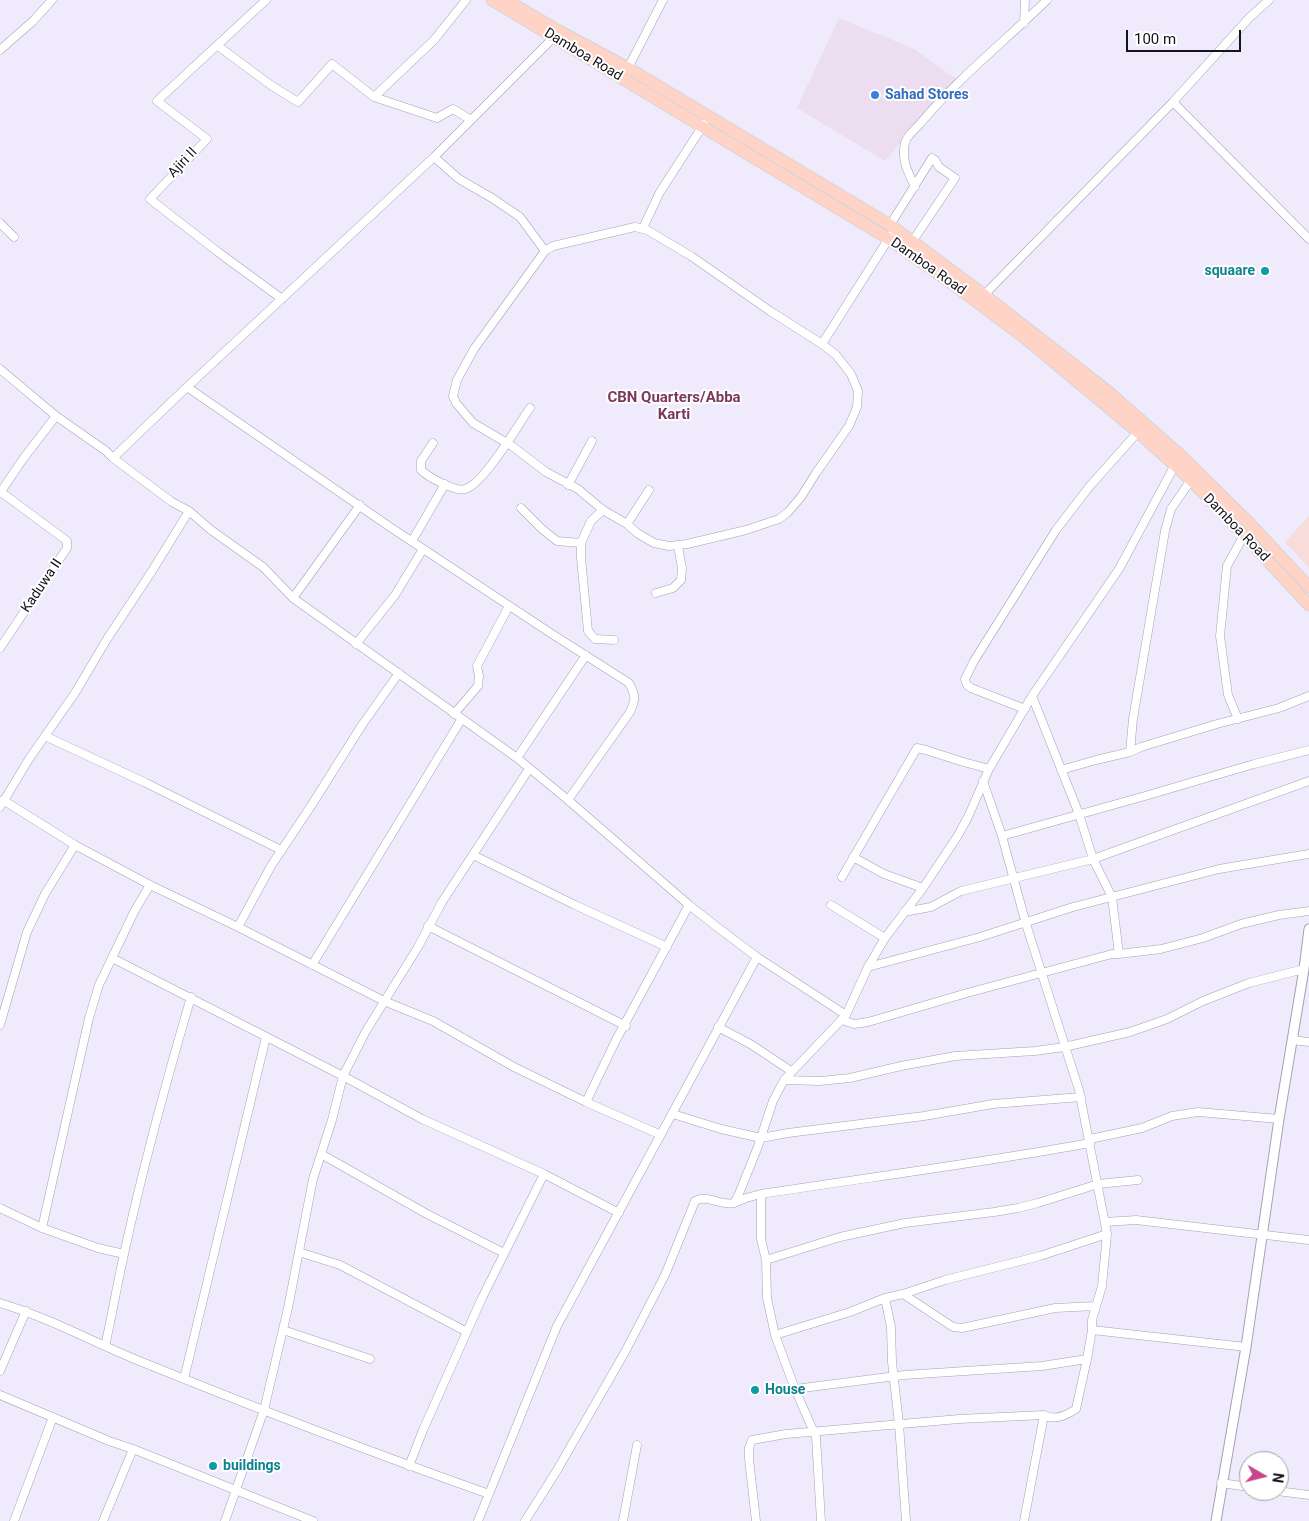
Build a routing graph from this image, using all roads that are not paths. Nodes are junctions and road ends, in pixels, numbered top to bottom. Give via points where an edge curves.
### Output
1 (52, 0) edge
2 (266, 0) edge
3 (466, 0) edge
4 (492, 0) edge
5 (506, 0) edge
6 (663, 0) edge
7 (1025, 0) edge
8 (1048, 0) edge
9 (1269, 0) edge
10 (1024, 23) junction
11 (555, 34) junction
12 (218, 46) junction
13 (0, 50) edge
14 (628, 68) junction
15 (374, 97) junction
16 (1173, 102) junction
17 (709, 116) junction
18 (471, 120) junction
19 (702, 127) junction
20 (434, 157) junction
21 (915, 187) junction
22 (0, 223) edge
23 (643, 228) junction
24 (891, 231) junction
25 (14, 237) dead end
26 (1309, 240) edge
27 (912, 242) junction
28 (545, 250) junction
29 (984, 295) junction
30 (282, 299) junction
31 (822, 344) junction
32 (0, 369) edge
33 (187, 387) junction
34 (530, 408) dead end
35 (56, 416) junction
36 (1138, 432) junction
37 (592, 441) dead end
38 (506, 442) junction
39 (433, 443) dead end
40 (113, 458) junction
41 (1175, 465) junction
42 (1191, 480) junction
43 (445, 484) junction
44 (568, 485) junction
45 (649, 490) dead end
46 (0, 492) edge
47 (360, 505) junction
48 (521, 508) dead end
49 (603, 510) junction
50 (189, 511) junction
51 (627, 524) junction
52 (1244, 535) junction
53 (412, 541) junction
54 (581, 543) junction
55 (678, 546) junction
56 (423, 549) junction
57 (1309, 587) edge
58 (656, 593) dead end
59 (293, 598) junction
60 (1309, 605) edge
61 (509, 606) junction
62 (614, 640) dead end
63 (356, 644) junction
64 (0, 648) edge
65 (586, 655) junction
66 (399, 673) junction
67 (1032, 696) junction
68 (1309, 696) edge
69 (1025, 709) junction
70 (454, 714) junction
71 (1238, 719) junction
72 (461, 720) junction
73 (45, 736) junction
74 (1309, 750) edge
75 (1130, 752) junction
76 (517, 758) junction
77 (529, 769) junction
78 (989, 769) junction
79 (1061, 770) junction
80 (984, 781) junction
81 (1309, 781) edge
82 (568, 800) junction
83 (2, 804) edge
84 (1079, 814) junction
85 (1002, 836) junction
86 (76, 845) junction
87 (281, 850) junction
88 (1309, 854) edge
89 (473, 855) junction
90 (853, 858) junction
91 (1093, 859) junction
92 (842, 876) dead end
93 (1014, 877) junction
94 (150, 885) junction
95 (923, 888) junction
96 (1112, 897) junction
97 (831, 905) dead end
98 (689, 906) junction
99 (1309, 911) edge
100 (904, 912) junction
101 (1026, 924) junction
102 (428, 926) junction
103 (238, 927) junction
104 (1309, 929) edge
105 (885, 938) junction
106 (667, 947) junction
107 (1119, 954) junction
108 (757, 957) junction
109 (112, 958) junction
110 (312, 965) junction
111 (868, 966) junction
112 (1304, 969) junction
113 (1041, 973) junction
114 (192, 997) junction
115 (384, 1001) junction
116 (844, 1018) junction
117 (0, 1025) edge
118 (626, 1026) junction
119 (718, 1027) junction
120 (266, 1036) junction
121 (1292, 1040) junction
122 (1309, 1042) edge
123 (1064, 1047) junction
124 (791, 1071) junction
125 (343, 1076) junction
126 (784, 1080) junction
127 (1081, 1098) junction
128 (586, 1102) junction
129 (673, 1114) junction
130 (1279, 1119) junction
131 (661, 1135) junction
132 (761, 1138) junction
133 (1090, 1141) junction
134 (321, 1154) junction
135 (544, 1174) junction
136 (1138, 1180) dead end
137 (1098, 1184) junction
138 (761, 1194) junction
139 (734, 1203) junction
140 (0, 1208) edge
141 (619, 1213) junction
142 (1105, 1222) junction
143 (42, 1228) junction
144 (1107, 1234) junction
145 (1262, 1234) junction
146 (1309, 1240) edge
147 (299, 1252) junction
148 (504, 1253) junction
149 (124, 1254) junction
150 (766, 1260) junction
151 (903, 1294) junction
152 (885, 1298) junction
153 (0, 1303) edge
154 (1096, 1306) junction
155 (26, 1311) junction
156 (283, 1330) junction
157 (1092, 1330) junction
158 (467, 1332) junction
159 (775, 1335) junction
160 (105, 1346) junction
161 (1246, 1347) junction
162 (370, 1359) dead end
163 (1087, 1359) junction
164 (0, 1371) edge
165 (894, 1377) junction
166 (184, 1378) junction
167 (795, 1389) junction
168 (0, 1395) edge
169 (264, 1410) junction
170 (1044, 1416) junction
171 (54, 1418) junction
172 (899, 1424) junction
173 (814, 1432) junction
174 (636, 1445) dead end
175 (133, 1449) junction
176 (409, 1466) junction
177 (1221, 1483) junction
178 (1239, 1486) edge
179 (236, 1490) junction
180 (1289, 1493) edge
181 (488, 1494) junction
182 (1309, 1496) edge
183 (292, 1517) edge
184 (14, 1521) edge
185 (103, 1521) edge
186 (224, 1521) edge
187 (313, 1521) edge
188 (478, 1521) edge
189 (525, 1521) edge
190 (623, 1521) edge
191 (756, 1521) edge
192 (821, 1521) edge
193 (906, 1521) edge
194 (1024, 1521) edge
195 (1216, 1521) edge

1 - 13 street
2 - 12 street, Ajiri II
3 - 15 street via 434,40
4 - 11 main road, Damboa Road
5 - 11 main road, Damboa Road
6 - 14 street
7 - 10 street
8 - 10 street
9 - 16 street
10 - 21 street via 966,74 905,142 904,164
11 - 14 main road, Damboa Road
11 - 18 street
11 - 19 main road, Damboa Road
12 - 15 street via 298,102 332,64
12 - 30 street, Ajiri II via 158,101 206,139 150,199
14 - 17 main road, Damboa Road
15 - 18 street via 437,118 453,109
16 - 26 street
16 - 29 street
17 - 19 street
17 - 24 main road, Damboa Road
18 - 20 street
19 - 23 street via 660,192
19 - 24 main road, Damboa Road
20 - 28 street via 458,179 520,217
20 - 30 street
21 - 24 street
21 - 27 street via 932,158 955,178
22 - 25 street
23 - 28 street via 635,227
23 - 31 street via 691,256
24 - 27 main road, Damboa Road
24 - 31 street
24 - 36 main road, Damboa Road
27 - 29 main road, Damboa Road
28 - 38 street via 474,349 455,388 456,403 473,422
29 - 57 main road, Damboa Road via 1106,390 1180,455
30 - 33 street
31 - 55 street via 851,374 858,391 857,407 849,426 801,497 779,519
32 - 35 street
33 - 40 street
33 - 47 street
34 - 38 street
35 - 40 street
35 - 46 street
36 - 41 main road, Damboa Road
36 - 69 street via 1056,530 965,679 971,688
37 - 44 street
38 - 43 street via 476,483 466,489
38 - 44 street
39 - 43 street via 421,461 421,470
40 - 50 street
41 - 42 main road, Damboa Road
41 - 67 street via 1118,569
42 - 52 main road, Damboa Road
42 - 75 street via 1171,509 1165,531
43 - 53 street
44 - 49 street via 578,489
45 - 51 street
46 - 64 street, Kaduwa II via 67,541 67,548
47 - 53 street
47 - 59 street
48 - 54 street via 557,540
49 - 51 street
49 - 54 street via 591,522
50 - 59 street via 263,567
50 - 73 street
51 - 55 street via 654,543
52 - 60 main road, Damboa Road
52 - 71 street via 1227,566 1220,636 1228,695
53 - 56 street
54 - 62 street via 588,631 595,639
55 - 58 street via 682,580 673,588
56 - 61 street
56 - 63 street via 395,595
59 - 63 street
61 - 65 street
61 - 70 street via 477,666 478,686
63 - 66 street
65 - 76 street
65 - 82 street via 629,683 635,701
66 - 70 street
66 - 87 street
67 - 69 street
67 - 79 street
68 - 71 street
69 - 78 street
70 - 72 street
71 - 75 street
72 - 76 street
72 - 110 street
73 - 83 street
73 - 87 street
74 - 84 street
75 - 79 street
76 - 77 street
77 - 82 street
77 - 89 street
78 - 80 street
78 - 90 street via 917,748
79 - 84 street
80 - 85 street
80 - 95 street via 957,837
81 - 91 street
82 - 98 street
83 - 86 street
84 - 85 street
84 - 91 street
85 - 93 street
86 - 94 street
86 - 117 street via 45,894 27,932
87 - 103 street
88 - 96 street via 1219,869
89 - 102 street
89 - 106 street
90 - 92 street
90 - 95 street
91 - 93 street
91 - 96 street
93 - 100 street via 961,891 931,907
93 - 101 street
94 - 103 street
94 - 109 street
95 - 100 street
96 - 101 street
96 - 107 street
97 - 105 street
98 - 106 street
98 - 108 street
99 - 107 street via 1242,924 1161,948
100 - 105 street
101 - 111 street
101 - 113 street
102 - 115 street
102 - 118 street
103 - 110 street
104 - 112 street
105 - 111 street
106 - 118 street
107 - 113 street
108 - 116 street
108 - 119 street
109 - 114 street
109 - 143 street via 89,1018
110 - 115 street
111 - 116 street
112 - 121 street
112 - 123 street via 1249,982 1130,1032
113 - 116 street via 868,1022 854,1024
113 - 123 street
114 - 120 street
114 - 149 street via 172,1059
115 - 125 street
115 - 128 street via 433,1021 514,1067
116 - 124 street
118 - 128 street
119 - 124 street
119 - 129 street
120 - 125 street
120 - 166 street
121 - 122 street
121 - 130 street
123 - 126 street via 955,1056 850,1078
123 - 127 street
124 - 126 street
125 - 134 street
125 - 135 street via 422,1119
126 - 132 street via 772,1101
127 - 132 street via 993,1104
127 - 133 street
128 - 131 street
129 - 131 street
129 - 132 street
130 - 133 street via 1198,1112 1172,1116 1142,1128
130 - 145 street
131 - 141 street
132 - 139 street
133 - 137 street
133 - 138 street
134 - 147 street
134 - 148 street
135 - 141 street
135 - 148 street
136 - 137 street
137 - 142 street
137 - 150 street via 1018,1208 905,1223 840,1237
138 - 139 street
138 - 150 street via 761,1239
139 - 189 street via 698,1198 695,1201 665,1275 626,1352
140 - 143 street
141 - 181 street via 558,1326
142 - 144 street
142 - 145 street via 1136,1220
143 - 149 street
144 - 151 street
144 - 154 street via 1102,1286
145 - 146 street
145 - 161 street
147 - 156 street
147 - 158 street via 340,1265
148 - 158 street
149 - 160 street
150 - 159 street via 768,1298
151 - 152 street
151 - 154 street via 953,1327 962,1328 1055,1308
152 - 159 street
152 - 165 street via 891,1327
153 - 155 street
154 - 157 street
155 - 160 street
155 - 164 street
156 - 162 street
156 - 169 street
157 - 161 street
157 - 163 street
158 - 176 street
159 - 167 street
160 - 166 street
161 - 177 street
163 - 165 street via 1042,1366
163 - 170 street via 1076,1409 1067,1416
165 - 167 street
165 - 172 street
166 - 169 street
167 - 173 street
168 - 171 street
169 - 176 street
169 - 179 street
170 - 172 street
170 - 194 street
171 - 175 street
171 - 184 street
172 - 173 street
172 - 193 street
173 - 191 street via 752,1440 749,1459
173 - 192 street
174 - 190 street
175 - 179 street
175 - 185 street
176 - 181 street
177 - 178 street
177 - 195 street
179 - 183 street
179 - 186 street
180 - 182 street
181 - 188 street
183 - 187 street

